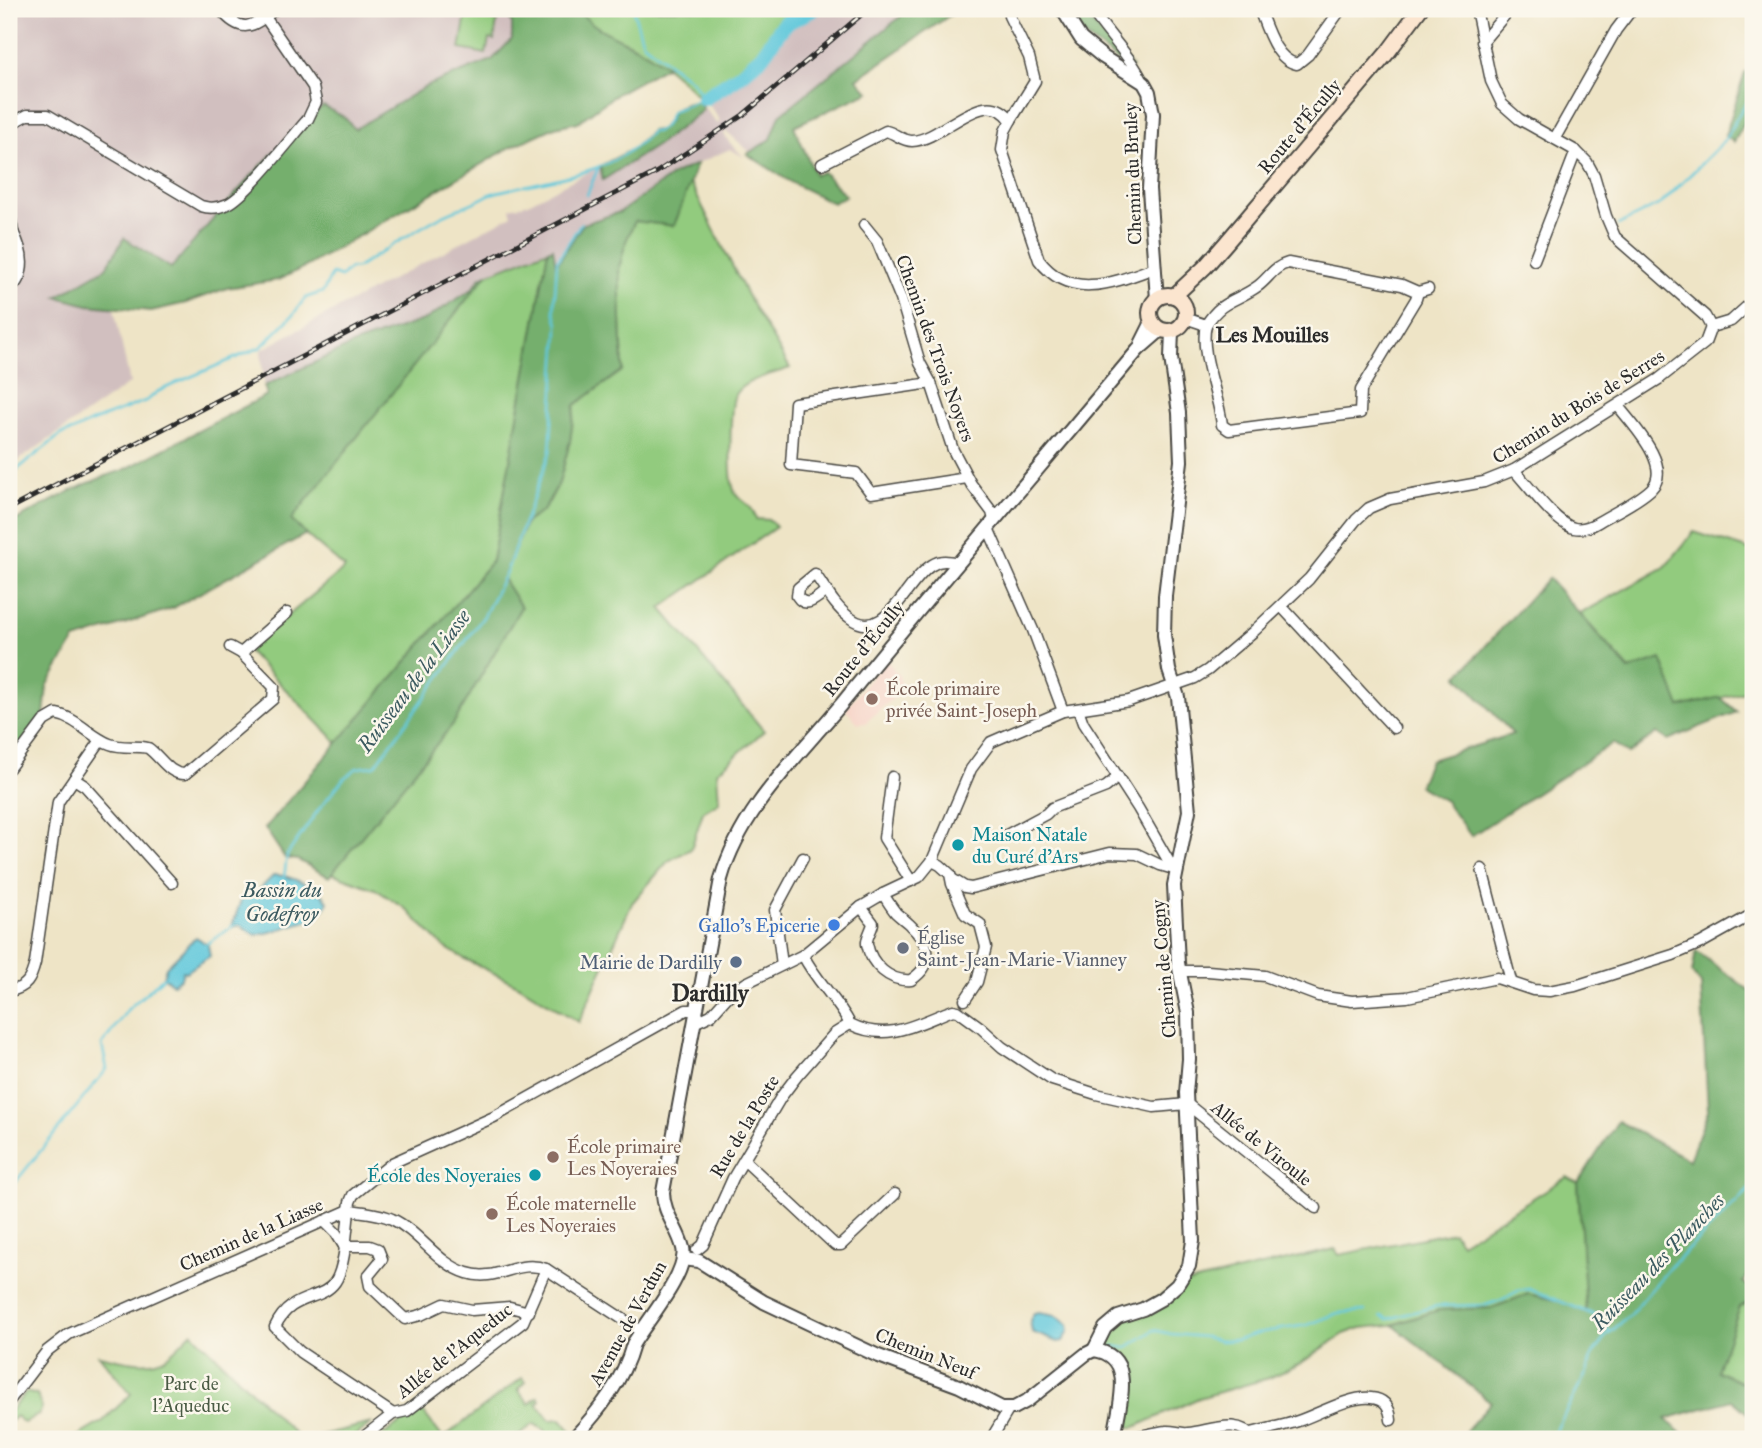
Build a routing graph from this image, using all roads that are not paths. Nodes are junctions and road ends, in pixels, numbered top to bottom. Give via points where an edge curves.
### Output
1 (220, 9) edge
2 (275, 9) edge
3 (1062, 9) edge
4 (1091, 9) edge
5 (1259, 9) edge
6 (1341, 9) edge
7 (1420, 9) edge
8 (1476, 9) edge
9 (1510, 9) edge
10 (1632, 9) edge
11 (1009, 16) dead end
12 (265, 18) junction
13 (1482, 42) junction
14 (1144, 83) junction
15 (1010, 120) junction
16 (9, 125) edge
17 (1555, 138) junction
18 (1576, 151) junction
19 (822, 164) dead end
20 (9, 212) edge
21 (864, 225) dead end
22 (13, 232) junction
23 (1534, 260) dead end
24 (9, 263) edge
25 (1154, 271) junction
26 (9, 290) edge
27 (1753, 301) edge
28 (1174, 303) junction
29 (1206, 325) junction
30 (1711, 327) junction
31 (1162, 328) junction
32 (931, 383) junction
33 (1618, 405) junction
34 (1514, 470) junction
35 (967, 478) junction
36 (991, 524) junction
37 (959, 563) junction
38 (827, 590) dead end
39 (1281, 606) junction
40 (287, 613) dead end
41 (230, 647) dead end
42 (241, 653) junction
43 (1176, 685) junction
44 (1077, 709) junction
45 (1063, 711) junction
46 (1394, 728) dead end
47 (101, 740) junction
48 (9, 768) edge
49 (892, 776) dead end
50 (1118, 777) junction
51 (74, 779) junction
52 (1003, 837) dead end
53 (803, 858) dead end
54 (932, 861) junction
55 (1175, 868) junction
56 (1482, 869) dead end
57 (952, 879) junction
58 (911, 881) junction
59 (172, 883) dead end
60 (883, 894) junction
61 (861, 907) junction
62 (1753, 914) edge
63 (803, 956) junction
64 (782, 965) junction
65 (1180, 971) junction
66 (1511, 981) junction
67 (9, 991) edge
68 (965, 1000) dead end
69 (696, 1016) junction
70 (850, 1024) junction
71 (1186, 1104) junction
72 (744, 1160) junction
73 (894, 1194) dead end
74 (1316, 1209) dead end
75 (349, 1210) junction
76 (324, 1221) junction
77 (344, 1246) junction
78 (688, 1254) junction
79 (546, 1269) junction
80 (529, 1312) junction
81 (641, 1331) junction
82 (1094, 1350) junction
83 (9, 1402) edge
84 (1009, 1409) junction
85 (393, 1414) junction
86 (1391, 1420) dead end
87 (1178, 1436) edge
88 (1253, 1436) edge
89 (361, 1439) edge
90 (573, 1439) edge
91 (991, 1439) edge
92 (1115, 1439) edge

1 - 12 street via 241,27
2 - 12 street
3 - 14 street via 1081,39
4 - 14 street, Chemin du Bruley
5 - 6 street via 1283,55 1297,64
7 - 28 main road, Route d'Écully
8 - 13 street
9 - 13 street
10 - 17 street
11 - 15 street via 1035,81
12 - 16 street via 313,87 315,107 226,205 201,206 48,116 27,115
13 - 17 street via 1502,104
14 - 25 street, Chemin du Bruley via 1153,114 1148,173
15 - 19 street via 1004,111 983,108 919,139 903,139 886,131
15 - 25 street via 1002,150 1039,260 1049,272 1065,282 1087,286
17 - 18 street
18 - 23 street
18 - 30 street via 1594,175 1615,237 1705,316
20 - 22 street
21 - 32 street, Chemin des Trois Noyers via 882,253
22 - 24 street
22 - 26 street via 22,264 19,279
25 - 28 street
27 - 30 street, Chemin du Bois de Serres via 1731,321
28 - 29 street
28 - 31 main road via 1179,328
28 - 31 main road via 1150,308
29 - 29 street via 1223,304 1288,263 1423,290 1362,390 1360,413 1229,430 1222,425 1205,350
30 - 33 street, Chemin du Bois de Serres via 1705,343
31 - 36 street, Route d'Écully via 1138,350
31 - 43 street, Chemin de Cogny via 1179,413 1181,461 1164,635
32 - 35 street, Chemin des Trois Noyers
32 - 35 street via 795,403 791,465 856,473 871,493
33 - 34 street, Chemin du Bois de Serres
33 - 34 street via 1656,459 1658,475 1652,488 1600,521 1579,529 1565,524
34 - 39 street, Chemin du Bois de Serres via 1484,482 1391,499 1369,508
35 - 36 street, Chemin des Trois Noyers via 992,512
36 - 37 street, Route d'Écully
36 - 45 street, Chemin des Trois Noyers
37 - 38 street via 932,565 890,612 870,625 847,616
37 - 69 street, Route d'Écully via 739,826 721,879
39 - 43 street, Chemin du Bois de Serres via 1208,670
39 - 46 street
40 - 42 street
41 - 42 street
42 - 47 street via 274,687 273,699 191,771 180,774 172,770 148,748 124,748
43 - 44 street, Chemin du Bois de Serres via 1129,701
43 - 55 street, Chemin de Cogny via 1189,811
44 - 45 street, Chemin du Bois de Serres
44 - 50 street
45 - 54 street, Chemin du Bois de Serres via 999,737 982,751
47 - 48 street via 69,718 51,715
47 - 51 street
49 - 58 street via 884,838
50 - 52 street
50 - 55 street
51 - 59 street
51 - 67 street via 57,807 32,977 23,987
53 - 64 street via 775,910
54 - 57 street
54 - 58 street, Chemin de la Liasse
55 - 57 street via 1137,854 1110,853 971,888
55 - 65 street, Chemin de Cogny
56 - 66 street
57 - 68 street via 965,914 980,924 986,947 977,982
58 - 60 street, Chemin de la Liasse
60 - 61 street, Chemin de la Liasse
60 - 61 street via 926,943 925,965 911,980 893,978 880,968 867,941 873,923
61 - 63 street, Chemin de la Liasse
62 - 66 street via 1673,955 1575,986 1541,991
63 - 64 street, Chemin de la Liasse
63 - 70 street
64 - 69 street, Chemin de la Liasse via 746,982 712,1016
65 - 66 street via 1265,976 1318,996 1352,1001 1426,994 1488,979
65 - 71 street, Chemin de Cogny via 1188,1013
69 - 75 street, Chemin de la Liasse via 686,1010 478,1125 392,1163 355,1192
69 - 78 street, Avenue de Verdun via 663,1192 663,1202
70 - 71 street via 878,1034 958,1011 1052,1080 1154,1107
70 - 72 street, Rue de la Poste via 834,1034 797,1076
71 - 74 street, Allée de Viroule
71 - 82 street, Chemin de Cogny via 1193,1227 1189,1266 1161,1299 1118,1317 1105,1328
72 - 73 street via 835,1245 841,1245
72 - 78 street, Rue de la Poste via 703,1245
75 - 76 street, Chemin de la Liasse
75 - 77 street
75 - 79 street via 394,1220 463,1272 492,1276 524,1266
76 - 77 street
76 - 83 street, Chemin de la Liasse via 69,1334 40,1359
77 - 80 street via 378,1249 382,1259 369,1273 370,1286 405,1319 444,1304
77 - 85 street via 341,1273 334,1284 290,1306 275,1326 300,1352
78 - 81 street, Avenue de Verdun
78 - 84 street, Chemin Neuf via 764,1302
79 - 80 street, Allée de l'Aqueduc
79 - 81 street
80 - 85 street, Allée de l'Aqueduc via 523,1322 407,1411
81 - 90 street, Avenue de Verdun via 604,1404
82 - 84 street via 1027,1401
82 - 92 street via 1107,1353 1121,1367
84 - 91 street
85 - 89 street, Allée de l'Aqueduc
86 - 88 street via 1385,1402 1370,1398
87 - 88 street via 1228,1426
87 - 92 street via 1170,1430

